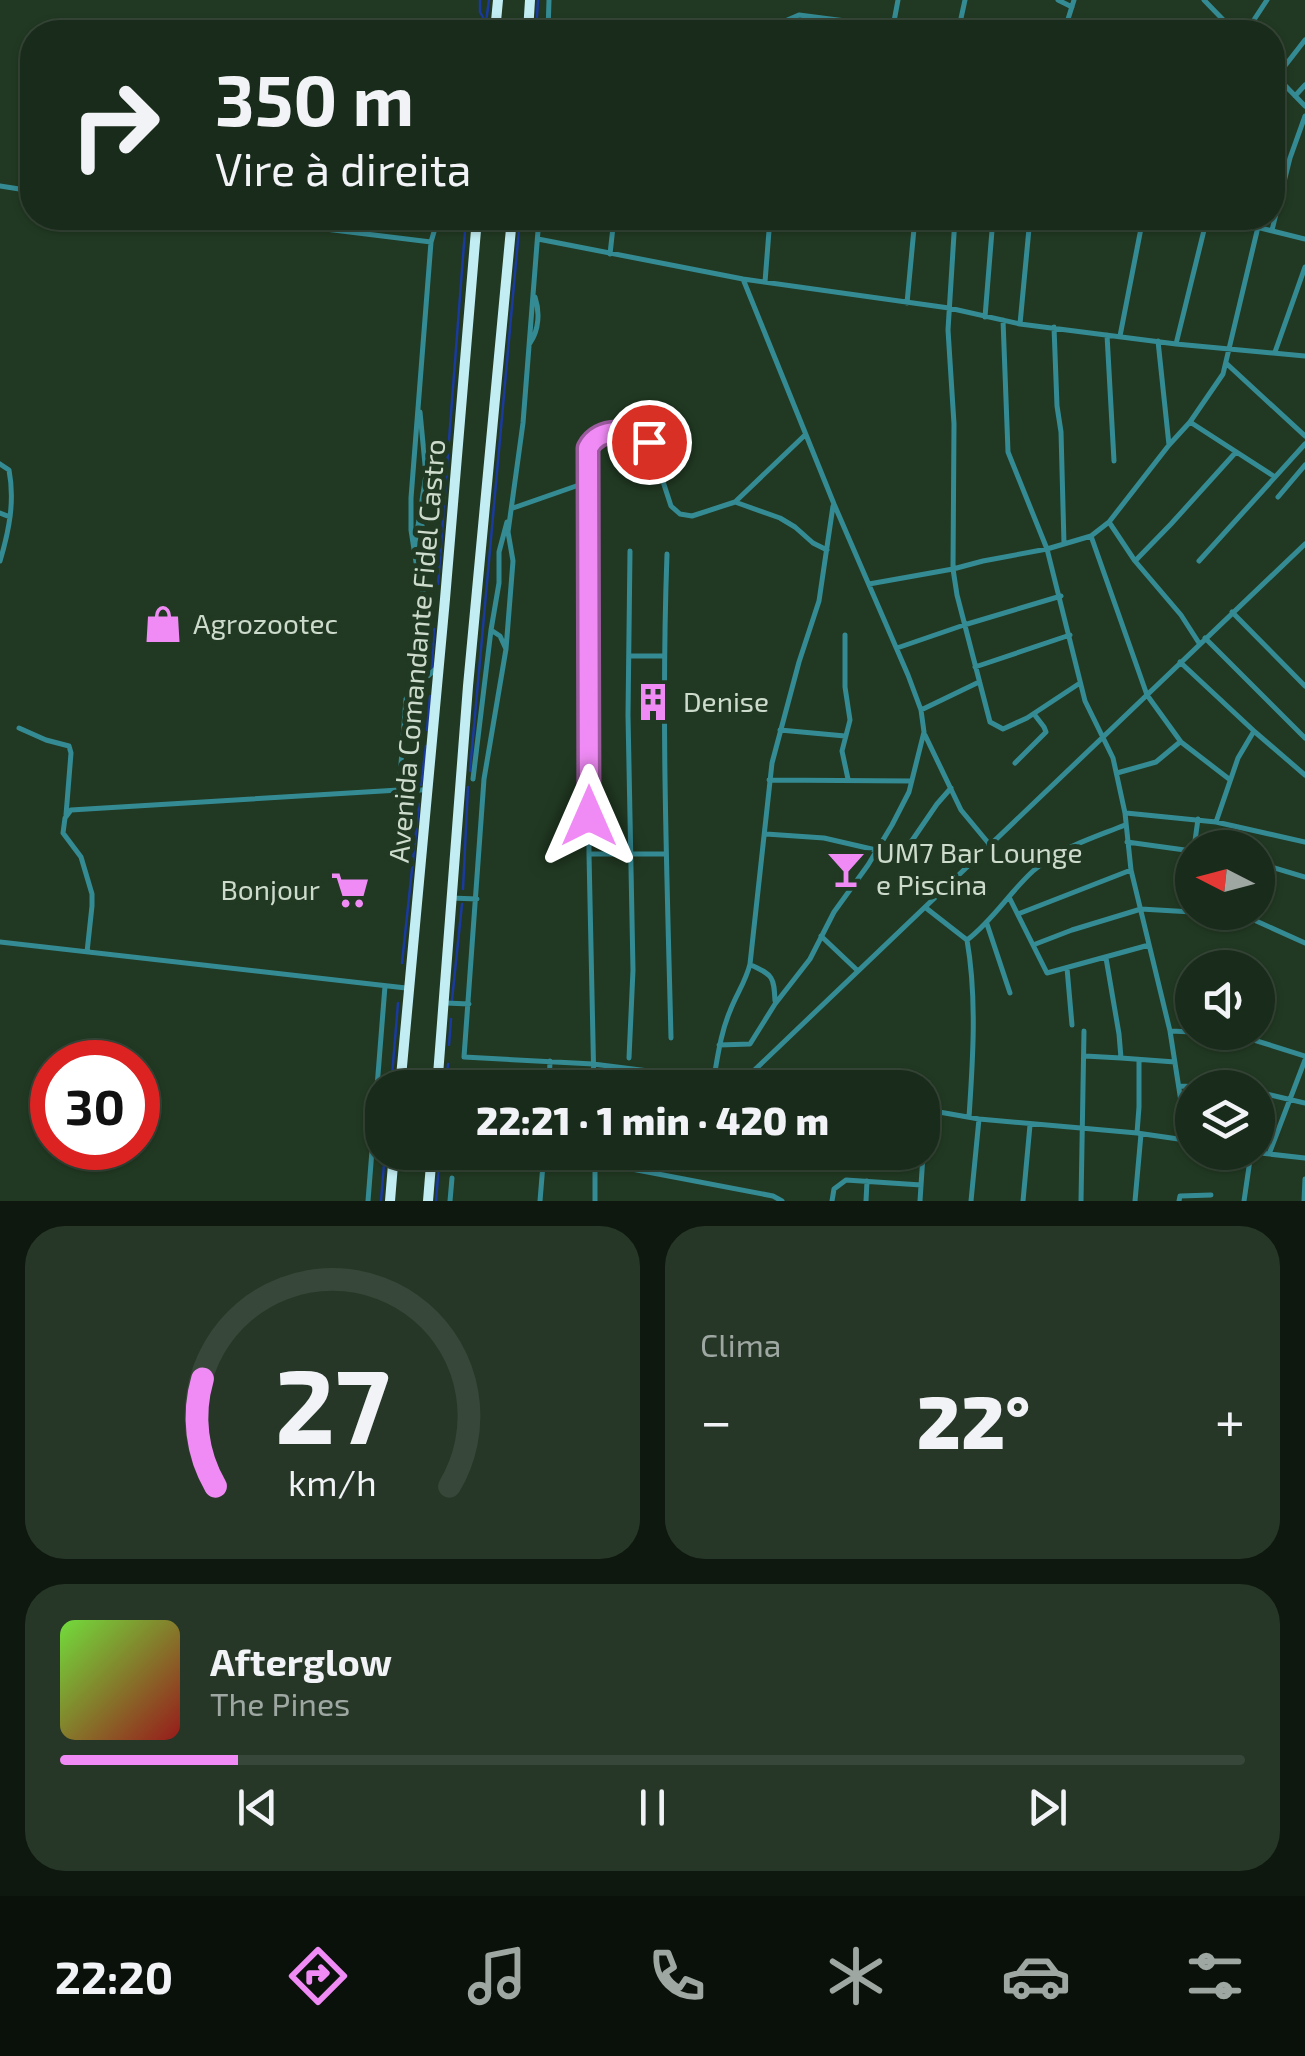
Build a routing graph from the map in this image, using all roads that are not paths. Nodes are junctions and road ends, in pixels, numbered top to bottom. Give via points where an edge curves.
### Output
1 (1058, 0) edge
2 (1204, 0) edge
3 (1073, 3) edge
4 (787, 20) edge
5 (832, 20) edge
6 (1223, 20) edge
7 (1305, 40) edge
8 (1285, 63) edge
9 (1285, 85) edge
10 (1305, 85) edge
11 (1295, 96) junction
12 (1305, 106) edge
13 (1305, 116) edge
14 (1285, 178) edge
15 (333, 230) edge
16 (434, 230) edge
17 (476, 230) edge
18 (511, 230) edge
19 (538, 230) edge
20 (613, 230) edge
21 (769, 230) edge
22 (915, 230) edge
23 (954, 230) edge
24 (992, 230) edge
25 (1029, 230) edge
26 (1140, 230) edge
27 (1204, 230) edge
28 (1258, 230) edge
29 (1272, 230) edge
30 (1305, 238) edge
31 (538, 239) junction
32 (431, 242) junction
33 (610, 254) junction
34 (1305, 267) edge
35 (743, 279) junction
36 (765, 282) junction
37 (907, 303) junction
38 (949, 308) junction
39 (985, 316) junction
40 (1003, 320) junction
41 (1020, 324) junction
42 (1054, 327) junction
43 (1107, 334) junction
44 (1120, 336) junction
45 (1158, 341) junction
46 (1176, 344) junction
47 (1228, 348) junction
48 (1276, 352) junction
49 (1305, 356) edge
50 (1226, 364) junction
51 (418, 404) junction
52 (1190, 422) junction
53 (806, 434) junction
54 (1305, 436) edge
55 (1305, 444) edge
56 (1169, 445) junction
57 (1236, 452) junction
58 (1296, 453) junction
59 (1114, 462) dead end
60 (1305, 463) edge
61 (0, 464) edge
62 (1275, 477) junction
63 (590, 491) junction
64 (1278, 497) dead end
65 (735, 502) junction
66 (834, 504) junction
67 (513, 508) junction
68 (0, 513) edge
69 (10, 518) junction
70 (421, 518) junction
71 (1109, 522) junction
72 (1091, 536) junction
73 (2, 543) edge
74 (1305, 544) edge
75 (1064, 545) junction
76 (1047, 549) junction
77 (827, 550) junction
78 (630, 551) dead end
79 (1302, 552) edge
80 (414, 553) junction
81 (667, 554) dead end
82 (1135, 560) junction
83 (1199, 561) dead end
84 (0, 562) edge
85 (513, 562) junction
86 (426, 568) junction
87 (953, 569) junction
88 (869, 584) junction
89 (498, 592) junction
90 (1060, 596) junction
91 (422, 606) dead end
92 (1232, 612) junction
93 (964, 624) junction
94 (491, 630) junction
95 (1070, 635) junction
96 (844, 636) dead end
97 (1202, 640) junction
98 (896, 648) junction
99 (506, 649) junction
100 (628, 656) junction
101 (663, 656) junction
102 (1180, 662) junction
103 (439, 666) junction
104 (975, 667) junction
105 (978, 682) junction
106 (1080, 683) junction
107 (1305, 686) edge
108 (1148, 695) junction
109 (921, 710) junction
110 (1034, 714) junction
111 (19, 728) dead end
112 (780, 730) junction
113 (1254, 731) junction
114 (924, 732) junction
115 (845, 736) junction
116 (1103, 738) junction
117 (1305, 738) edge
118 (1181, 742) junction
119 (1015, 764) dead end
120 (1118, 773) junction
121 (1305, 776) edge
122 (467, 779) junction
123 (1229, 779) junction
124 (484, 780) junction
125 (769, 780) junction
126 (848, 780) junction
127 (912, 781) junction
128 (950, 788) junction
129 (399, 790) junction
130 (427, 790) junction
131 (1125, 813) junction
132 (66, 818) junction
133 (1198, 819) junction
134 (1216, 822) junction
135 (1126, 825) junction
136 (1196, 830) edge
137 (766, 834) junction
138 (912, 842) dead end
139 (1128, 842) junction
140 (1305, 842) edge
141 (990, 846) junction
142 (1175, 847) edge
143 (877, 851) junction
144 (589, 854) junction
145 (629, 854) junction
146 (666, 854) junction
147 (1275, 868) edge
148 (1131, 870) junction
149 (1305, 877) edge
150 (1009, 897) junction
151 (451, 898) junction
152 (477, 899) junction
153 (926, 908) junction
154 (1141, 910) junction
155 (1175, 911) edge
156 (1018, 914) junction
157 (987, 924) junction
158 (1275, 924) edge
159 (821, 936) junction
160 (967, 940) junction
161 (0, 942) edge
162 (1305, 942) edge
163 (1033, 945) junction
164 (1149, 945) junction
165 (86, 952) junction
166 (1106, 958) junction
167 (750, 964) junction
168 (1067, 968) junction
169 (858, 970) junction
170 (385, 986) junction
171 (409, 989) junction
172 (1010, 993) dead end
173 (443, 1003) junction
174 (469, 1004) junction
175 (775, 1004) junction
176 (1072, 1025) dead end
177 (1084, 1031) dead end
178 (1170, 1031) junction
179 (1175, 1031) edge
180 (672, 1038) dead end
181 (720, 1046) junction
182 (1275, 1048) edge
183 (1084, 1056) junction
184 (629, 1058) dead end
185 (1120, 1058) junction
186 (1305, 1058) edge
187 (1139, 1060) junction
188 (550, 1061) junction
189 (1175, 1062) junction
190 (593, 1064) junction
191 (402, 1070) edge
192 (437, 1070) edge
193 (549, 1070) edge
194 (593, 1070) edge
195 (649, 1070) edge
196 (715, 1070) edge
197 (756, 1070) edge
198 (1177, 1070) edge
199 (1275, 1097) edge
200 (1288, 1101) junction
201 (1305, 1103) edge
202 (940, 1112) edge
203 (969, 1117) junction
204 (979, 1119) junction
205 (1030, 1126) junction
206 (1084, 1128) junction
207 (1139, 1134) junction
208 (1175, 1139) edge
209 (1275, 1139) edge
210 (1275, 1155) edge
211 (1305, 1158) edge
212 (392, 1170) edge
213 (430, 1170) edge
214 (543, 1170) edge
215 (595, 1170) edge
216 (635, 1170) edge
217 (921, 1170) edge
218 (1248, 1170) edge
219 (452, 1178) dead end
220 (1305, 1178) edge
221 (867, 1181) junction
222 (920, 1185) junction
223 (746, 1192) junction
224 (1211, 1195) dead end
225 (426, 1197) edge
226 (368, 1201) edge
227 (393, 1201) edge
228 (450, 1201) edge
229 (540, 1201) edge
230 (595, 1201) edge
231 (746, 1201) edge
232 (782, 1201) edge
233 (832, 1201) edge
234 (866, 1201) edge
235 (920, 1201) edge
236 (971, 1201) edge
237 (1023, 1201) edge
238 (1080, 1201) edge
239 (1135, 1201) edge
240 (1179, 1201) edge
241 (1244, 1201) edge
242 (1304, 1201) edge

1 - 3 street
2 - 6 street
4 - 5 street
7 - 8 street
9 - 11 street
10 - 11 street
11 - 12 street
13 - 14 street
15 - 32 street
16 - 32 street
17 - 103 highway, Avenida Comandante Fidel Castro
18 - 122 highway, Avenida Comandante Fidel Castro
19 - 31 street
20 - 33 street
21 - 36 street
22 - 37 street
23 - 38 street
24 - 39 street
25 - 41 street
26 - 44 street
27 - 46 street
28 - 47 street
29 - 30 street
31 - 33 street
31 - 67 street
32 - 51 street
33 - 35 street
34 - 48 street
35 - 36 street
35 - 53 street
36 - 37 street
37 - 38 street
38 - 39 street
38 - 87 street
39 - 40 street
40 - 41 street
40 - 76 street via 1008,452
41 - 42 street
42 - 43 street
42 - 75 street
43 - 44 street
43 - 59 street
44 - 45 street
45 - 46 street
45 - 56 street
46 - 47 street
47 - 48 street
47 - 50 street
48 - 49 street
50 - 52 street
50 - 54 street
51 - 70 street via 426,475
51 - 80 street
52 - 56 street
52 - 57 street
53 - 65 street
53 - 66 street
55 - 58 street
56 - 71 street
57 - 62 street
57 - 82 street
58 - 60 street
58 - 62 street
60 - 64 street
61 - 69 street via 10,472
62 - 83 street
63 - 65 street via 589,444 598,435 628,433 649,442 676,512 692,516
63 - 67 street via 578,485
63 - 144 street
65 - 77 street via 780,518
66 - 77 street
66 - 88 street
67 - 85 street
67 - 89 street via 502,537
68 - 69 street
69 - 73 street
70 - 80 street
70 - 86 street
71 - 72 street
71 - 82 street
72 - 75 street
72 - 108 street
73 - 84 street
74 - 79 street
75 - 76 street
76 - 87 street
76 - 90 street
77 - 112 street
78 - 100 street
79 - 92 street
80 - 86 street
81 - 101 street
82 - 97 street
85 - 89 street
85 - 99 street
86 - 91 street
87 - 88 street
87 - 93 street
88 - 98 street
89 - 94 street
90 - 93 street
90 - 95 street
92 - 97 street
92 - 107 street
93 - 98 street
93 - 104 street
94 - 99 street
94 - 122 street
95 - 104 street
95 - 106 street
96 - 115 street via 850,712
97 - 102 street
97 - 117 street
98 - 109 street
99 - 124 street
100 - 101 street
100 - 145 street
101 - 146 street
102 - 108 street
102 - 113 street
103 - 129 street via 406,699
103 - 130 highway, Avenida Comandante Fidel Castro
104 - 105 street
105 - 109 street
105 - 110 street via 997,727
106 - 110 street
106 - 116 street
108 - 116 street
108 - 118 street
109 - 114 street
110 - 119 street via 1046,732
111 - 132 street via 69,746
112 - 115 street
112 - 125 street
113 - 121 street
113 - 123 street
114 - 127 street
114 - 128 street
115 - 126 street
116 - 120 street
116 - 141 street
118 - 120 street via 1148,766
118 - 123 street
120 - 131 street
122 - 124 street
122 - 151 highway, Avenida Comandante Fidel Castro
123 - 134 street
124 - 152 street
125 - 126 street
125 - 137 street
126 - 127 street
127 - 143 street
128 - 138 street
128 - 141 street
129 - 130 street
129 - 132 street via 75,809
130 - 171 highway, Avenida Comandante Fidel Castro
131 - 133 street
131 - 135 street
132 - 165 street via 63,833 81,856 92,894
133 - 134 street
133 - 136 street
134 - 140 street
135 - 139 street
135 - 150 street via 1052,856
137 - 143 street
137 - 167 street
139 - 142 street
139 - 148 street
141 - 153 street
143 - 159 street
144 - 145 street
144 - 190 street
145 - 146 street
145 - 184 street
146 - 180 street
147 - 149 street
148 - 154 street
148 - 156 street
150 - 156 street
150 - 157 street
151 - 152 street
151 - 173 highway, Avenida Comandante Fidel Castro
152 - 174 street
153 - 160 street
153 - 169 street
154 - 155 street
154 - 163 street
154 - 164 street
156 - 163 street
157 - 160 street
157 - 172 street
158 - 162 street
159 - 169 street
159 - 175 street
160 - 203 street
161 - 165 street
163 - 168 street via 1047,973
164 - 166 street
164 - 178 street
165 - 170 street
166 - 168 street
166 - 185 street
167 - 175 street via 773,978
167 - 181 street
168 - 176 street
169 - 197 street
170 - 171 street
170 - 226 street
171 - 191 highway, Avenida Comandante Fidel Castro
173 - 174 street
173 - 192 highway, Avenida Comandante Fidel Castro
174 - 188 street via 464,1056
175 - 181 street via 750,1044
177 - 183 street
178 - 179 street
178 - 189 street
181 - 196 street
182 - 186 street
183 - 185 street
183 - 206 street
185 - 187 street
186 - 200 street
187 - 189 street
187 - 207 street
188 - 190 street
188 - 193 street
189 - 198 street
190 - 194 street
190 - 195 street
199 - 200 street
200 - 201 street
200 - 209 street
202 - 203 street
203 - 204 street
204 - 205 street
204 - 236 street
205 - 206 street
205 - 237 street
206 - 207 street
206 - 238 street
207 - 208 street
207 - 239 street
210 - 211 street
212 - 227 highway
213 - 225 highway
214 - 229 street
215 - 230 street
216 - 223 street
217 - 222 street
218 - 241 street
219 - 228 street
220 - 242 street
221 - 222 street
221 - 233 street via 842,1181
221 - 234 street
222 - 235 street
223 - 231 street
223 - 232 street
224 - 240 street

